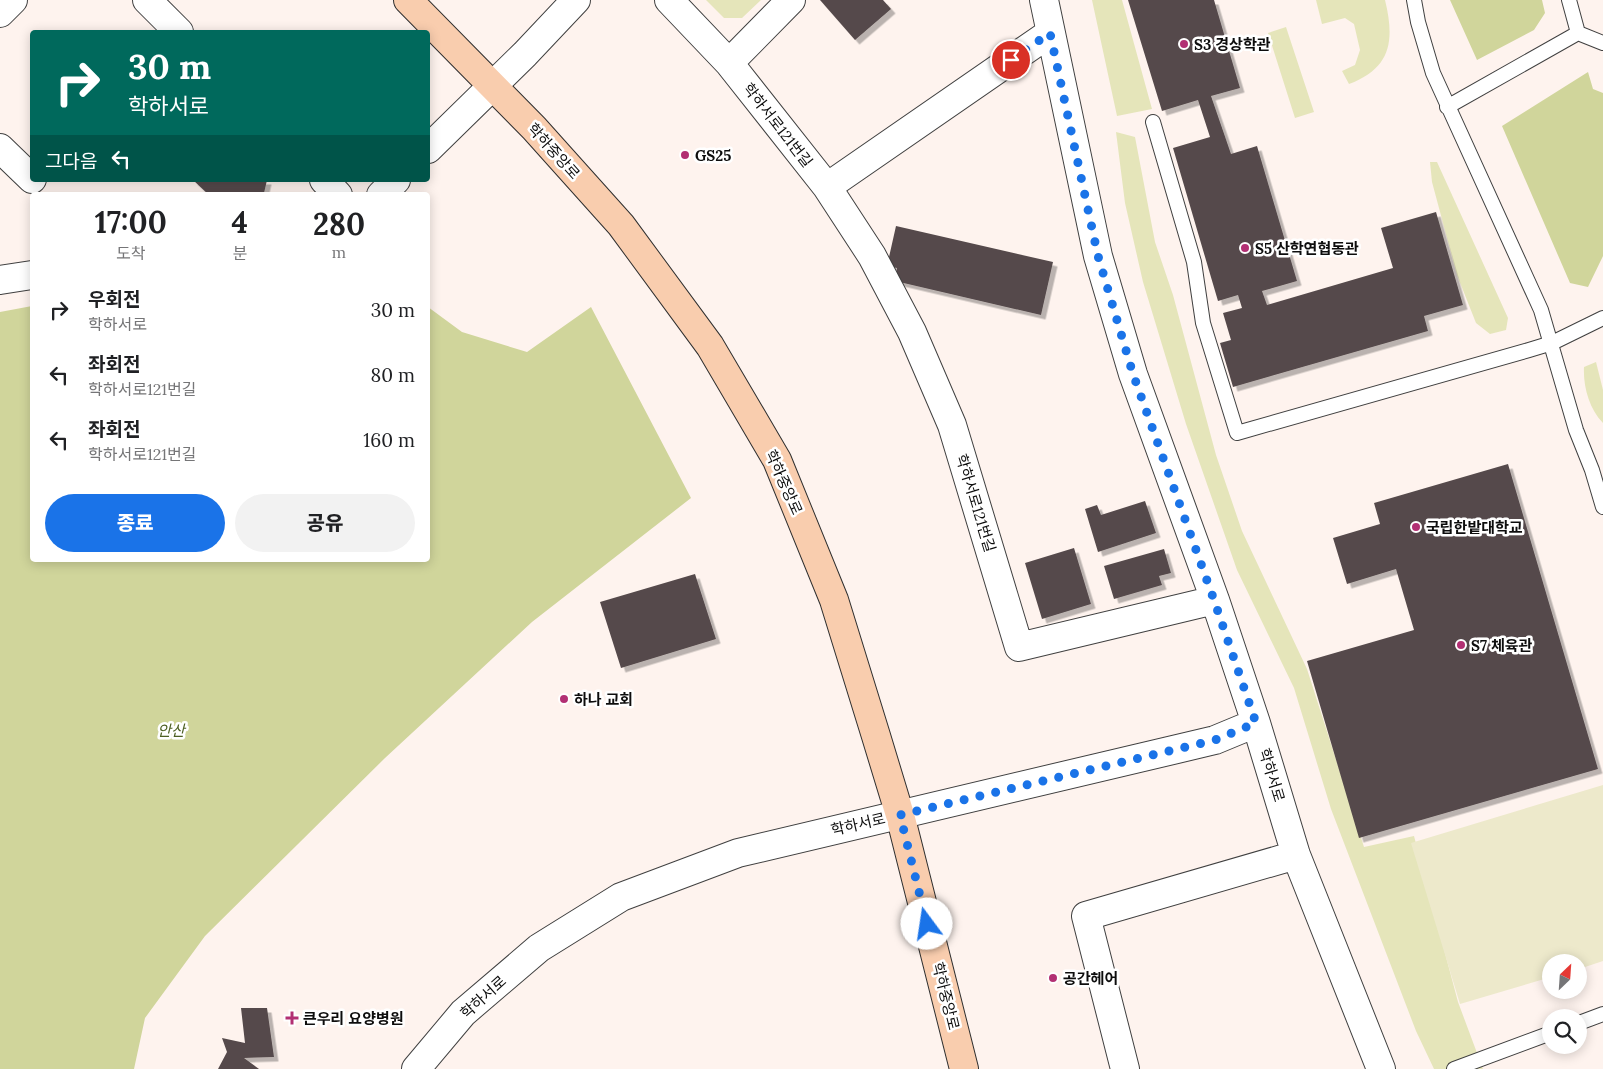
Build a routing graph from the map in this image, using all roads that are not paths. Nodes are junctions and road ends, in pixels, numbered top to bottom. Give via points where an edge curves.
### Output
1 (13, 0) edge
2 (147, 0) edge
3 (408, 0) edge
4 (576, 0) edge
5 (669, 0) edge
6 (791, 0) edge
7 (1044, 0) edge
8 (1414, 0) edge
9 (1569, 0) edge
10 (0, 13) edge
11 (177, 30) edge
12 (1050, 33) junction
13 (1578, 33) junction
14 (1603, 43) edge
15 (729, 63) junction
16 (492, 86) junction
17 (1447, 107) junction
18 (1153, 122) dead end
19 (430, 147) edge
20 (0, 148) edge
21 (30, 177) edge
22 (35, 182) edge
23 (326, 182) edge
24 (394, 182) edge
25 (827, 187) junction
26 (45, 192) edge
27 (335, 192) edge
28 (384, 192) edge
29 (30, 275) edge
30 (0, 280) edge
31 (1603, 318) edge
32 (1552, 343) junction
33 (1598, 470) edge
34 (1603, 507) edge
35 (1214, 600) junction
36 (1256, 723) junction
37 (900, 815) junction
38 (1296, 855) junction
39 (1603, 1014) edge
40 (1587, 1020) edge
41 (1542, 1036) edge
42 (416, 1069) edge
43 (964, 1069) edge
44 (1125, 1069) edge
45 (1381, 1069) edge
46 (1454, 1069) edge

1 - 10 street
2 - 11 street
3 - 16 street, 학하중앙로
4 - 16 street
5 - 15 street, 학하서로121번길
6 - 15 street
7 - 12 street
8 - 17 lane via 1433,73
9 - 13 lane
12 - 25 street
12 - 35 street via 1101,266 1133,374
13 - 14 lane
13 - 17 lane
15 - 25 street, 학하서로121번길
16 - 19 street
16 - 37 street, 학하중앙로 via 621,225 710,346 777,460 834,600
17 - 32 lane via 1541,310
18 - 32 lane via 1194,262 1203,323 1237,433
20 - 21 street
22 - 26 street
23 - 27 street
24 - 28 street
25 - 35 street, 학하서로121번길 via 872,256 912,332 952,425 1019,647
29 - 30 street
31 - 32 lane
32 - 33 lane via 1576,430
33 - 34 lane
35 - 36 street
36 - 37 street, 학하서로 via 1215,740
36 - 38 street, 학하서로
37 - 42 street, 학하서로 via 738,853 621,897 539,948 463,1013
37 - 43 street, 학하중앙로
38 - 44 street via 1086,916
38 - 45 street, 학하서로
39 - 40 lane
41 - 46 lane

